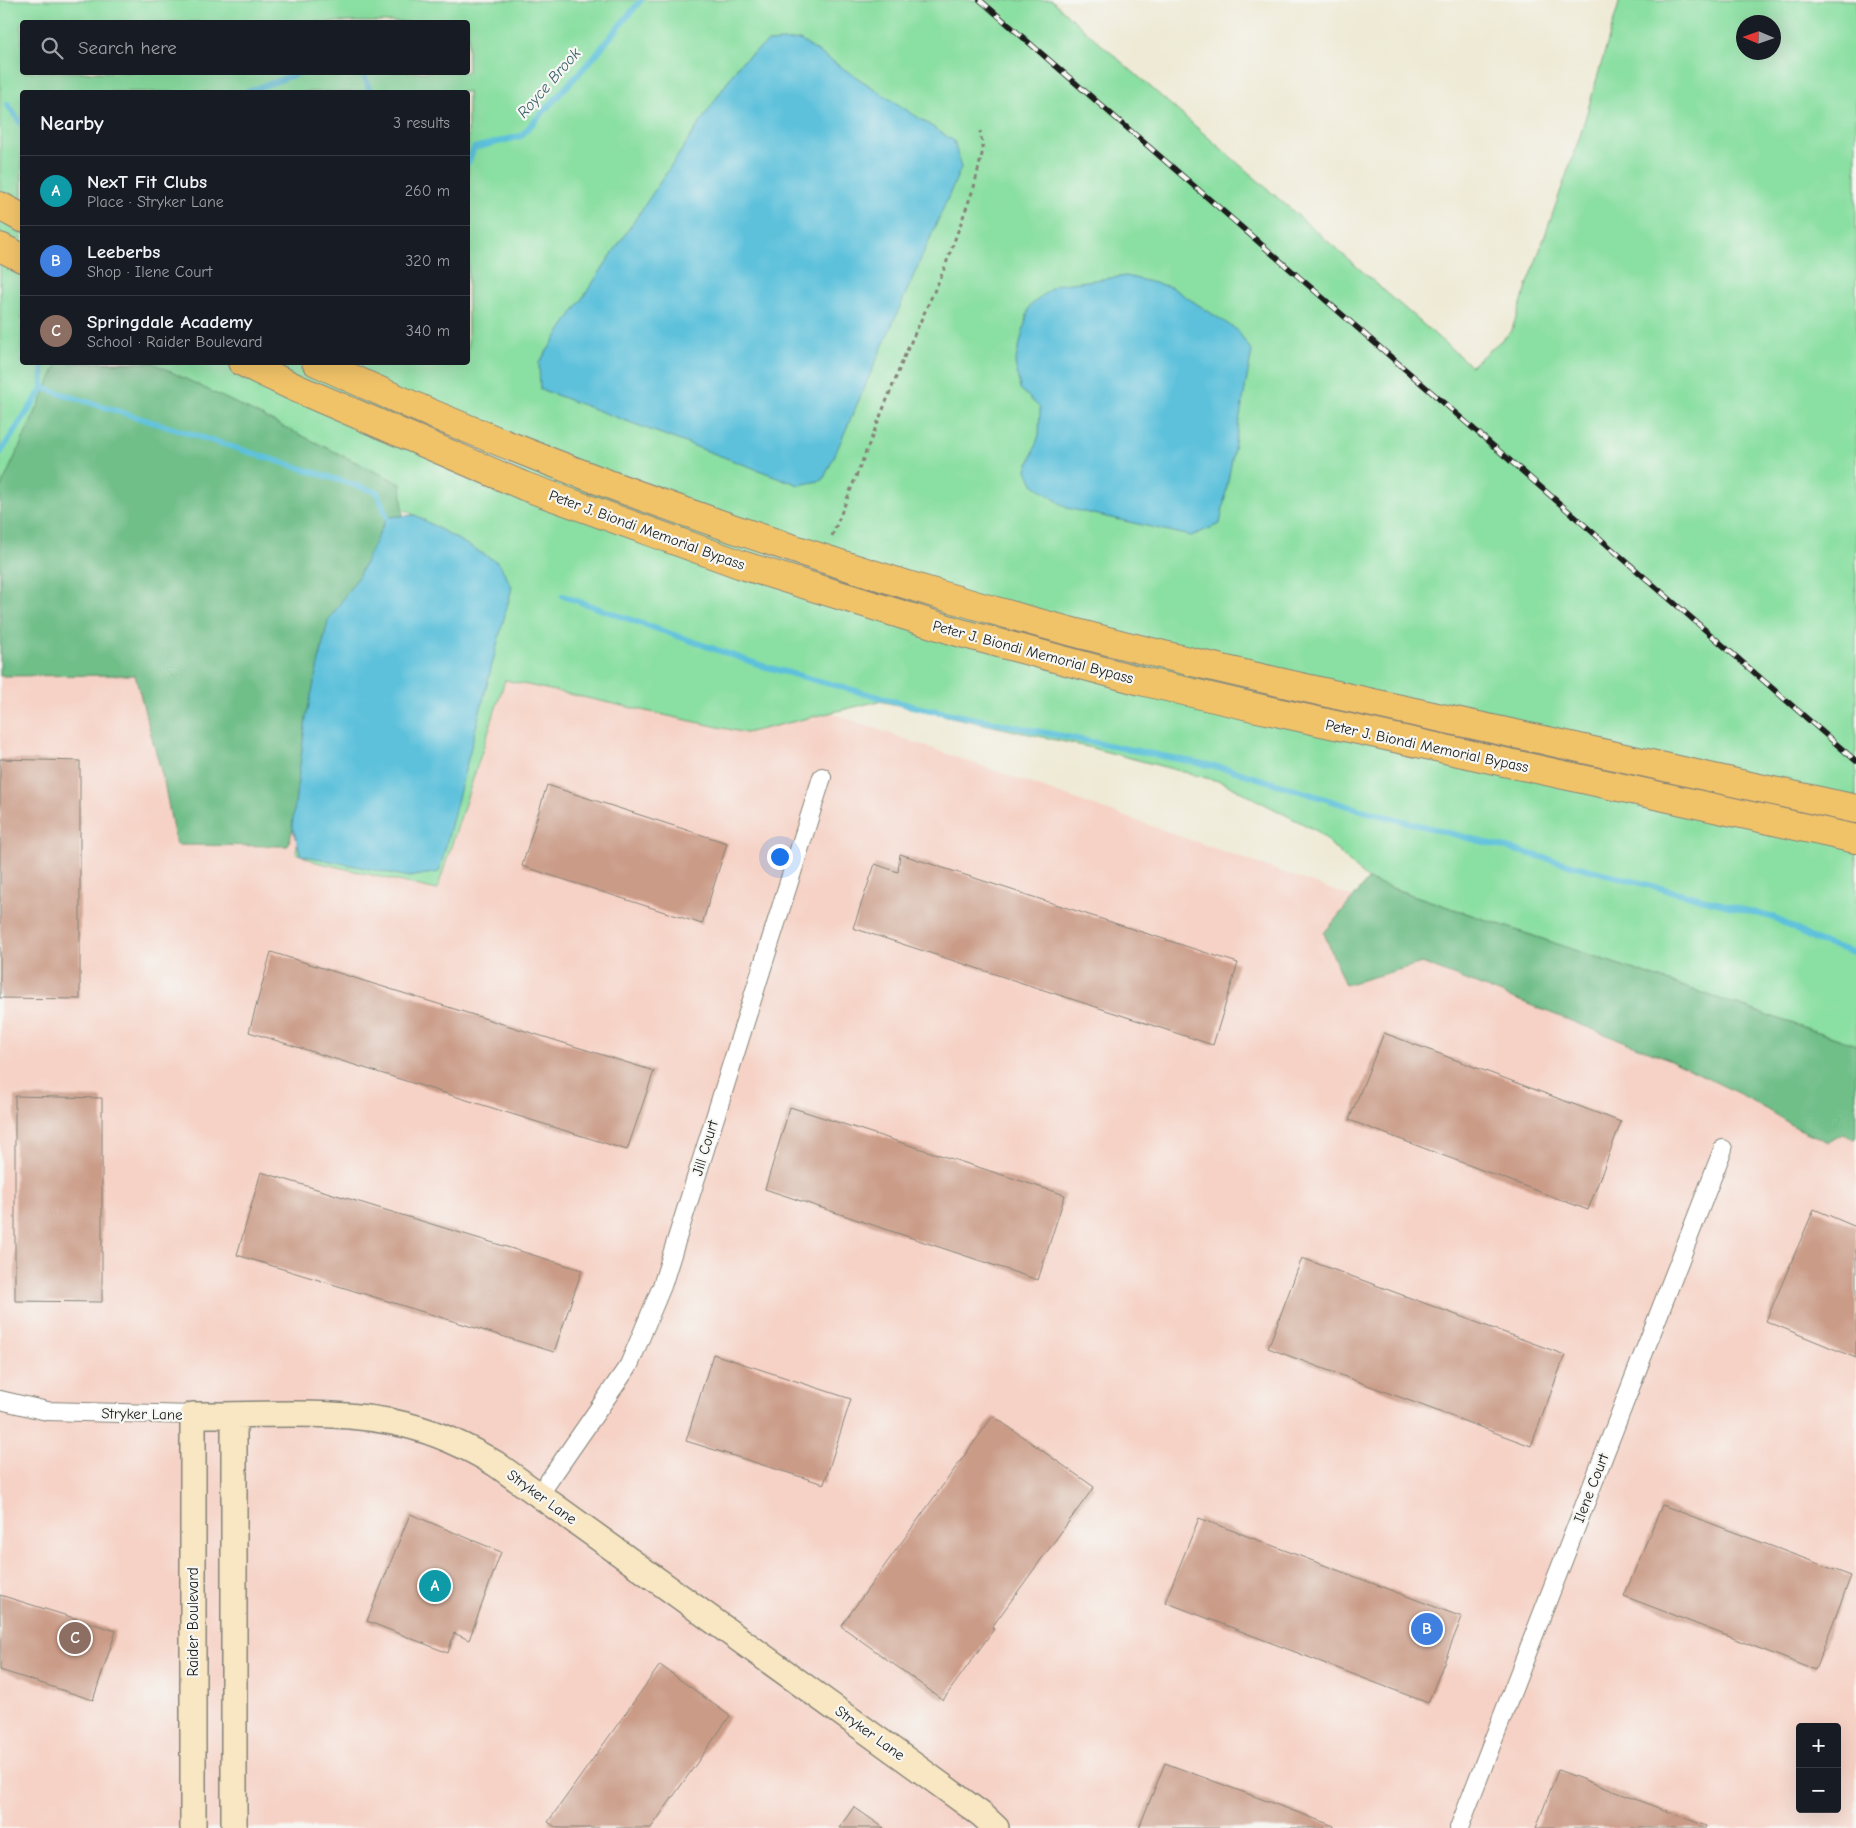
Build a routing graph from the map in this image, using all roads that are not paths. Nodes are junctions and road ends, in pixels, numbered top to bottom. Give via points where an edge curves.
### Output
1 (0, 247) edge
2 (20, 257) edge
3 (248, 365) edge
4 (323, 365) edge
5 (822, 777) dead end
6 (1856, 809) edge
7 (1856, 839) edge
8 (1723, 1149) dead end
9 (0, 1400) edge
10 (193, 1415) junction
11 (234, 1416) junction
12 (539, 1495) junction
13 (193, 1828) edge
14 (234, 1828) edge
15 (996, 1828) edge
16 (1459, 1828) edge

1 - 2 highway
3 - 7 highway, Peter J. Biondi Memorial Bypass via 524,486 742,565 961,633 1252,708
4 - 6 highway, Peter J. Biondi Memorial Bypass via 523,451 645,498 946,596 1084,634 1322,692
5 - 12 street, Jill Court via 646,1328 629,1365
8 - 16 street, Ilene Court
9 - 10 street, Stryker Lane via 47,1411
10 - 11 street, Stryker Lane
10 - 13 street, Raider Boulevard
11 - 12 street, Stryker Lane via 317,1416 405,1424 443,1436 476,1452
11 - 14 street
12 - 15 street, Stryker Lane via 982,1814

